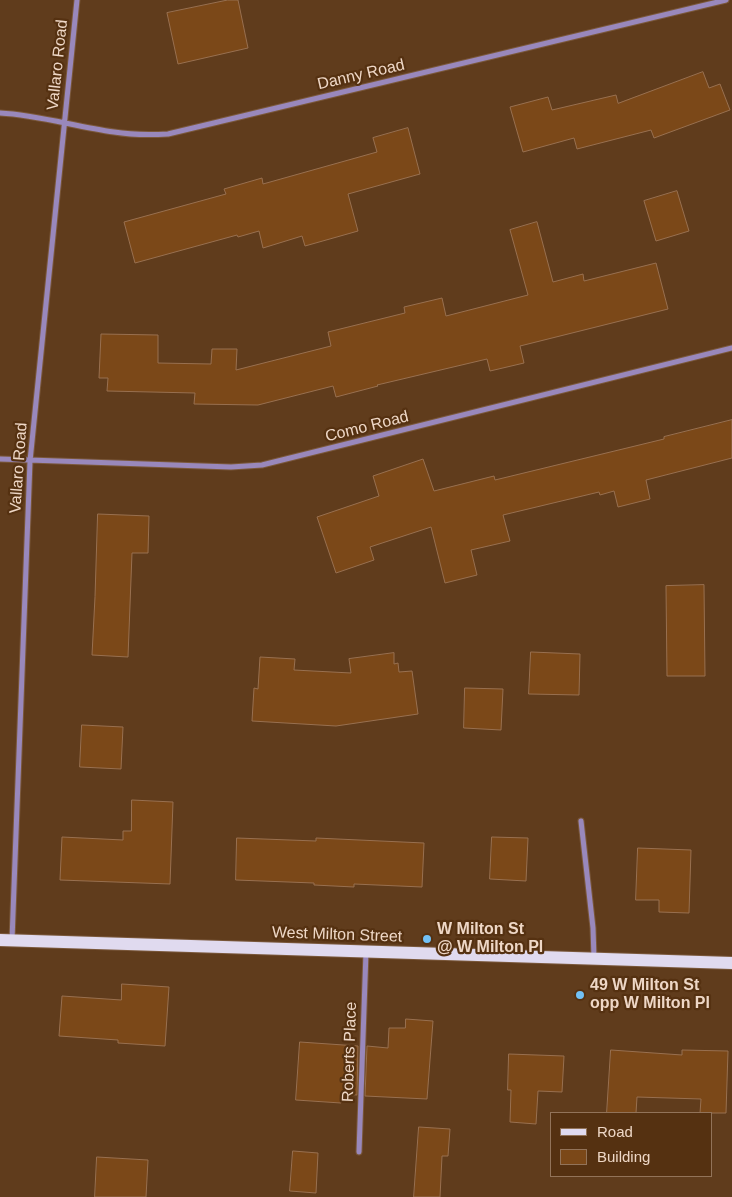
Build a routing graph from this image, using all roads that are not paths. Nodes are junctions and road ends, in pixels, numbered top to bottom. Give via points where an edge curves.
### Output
1 (77, 0) edge
2 (726, 0) edge
3 (0, 113) edge
4 (64, 123) junction
5 (732, 348) edge
6 (0, 459) edge
7 (30, 461) junction
8 (581, 821) dead end
9 (6, 940) edge
10 (366, 952) junction
11 (594, 959) junction
12 (732, 964) edge
13 (359, 1152) dead end

1 - 4 street, Vallaro Road
2 - 4 street, Danny Road via 168,134 140,135
3 - 4 street, Danny Road
4 - 7 street, Vallaro Road
5 - 7 street, Como Road via 262,465 231,468
6 - 7 street, Como Road
7 - 9 street, Vallaro Road
8 - 11 street
9 - 10 main road, West Milton Street
10 - 11 main road, West Milton Street
10 - 13 street, Roberts Place
11 - 12 main road, West Milton Street

